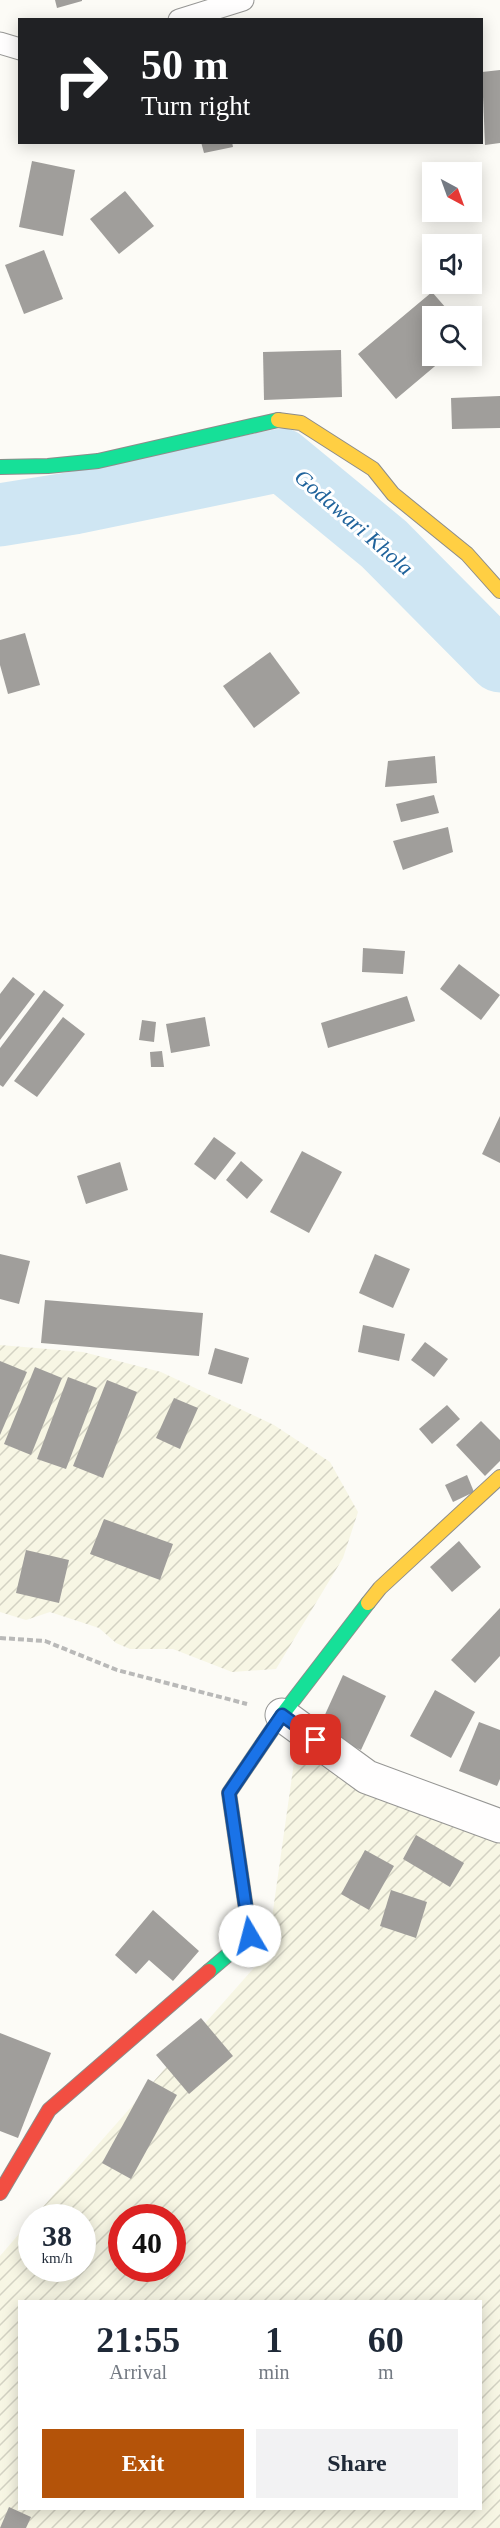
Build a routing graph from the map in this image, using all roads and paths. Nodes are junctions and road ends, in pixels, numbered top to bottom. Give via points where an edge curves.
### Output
1 (243, 0) edge
2 (185, 18) edge
3 (0, 43) edge
4 (18, 48) edge
5 (0, 467) edge
6 (500, 591) edge
7 (500, 1477) edge
8 (0, 1638) edge
9 (282, 1715) junction
10 (500, 1826) edge
11 (0, 2193) edge

1 - 2 lane
3 - 4 lane
5 - 6 street via 98,461 276,420 301,423 373,469 393,494 466,554
7 - 9 street via 380,1588
8 - 9 path via 45,1641 117,1670
9 - 10 street via 367,1777
9 - 11 street via 229,1793 250,1936 50,2110

